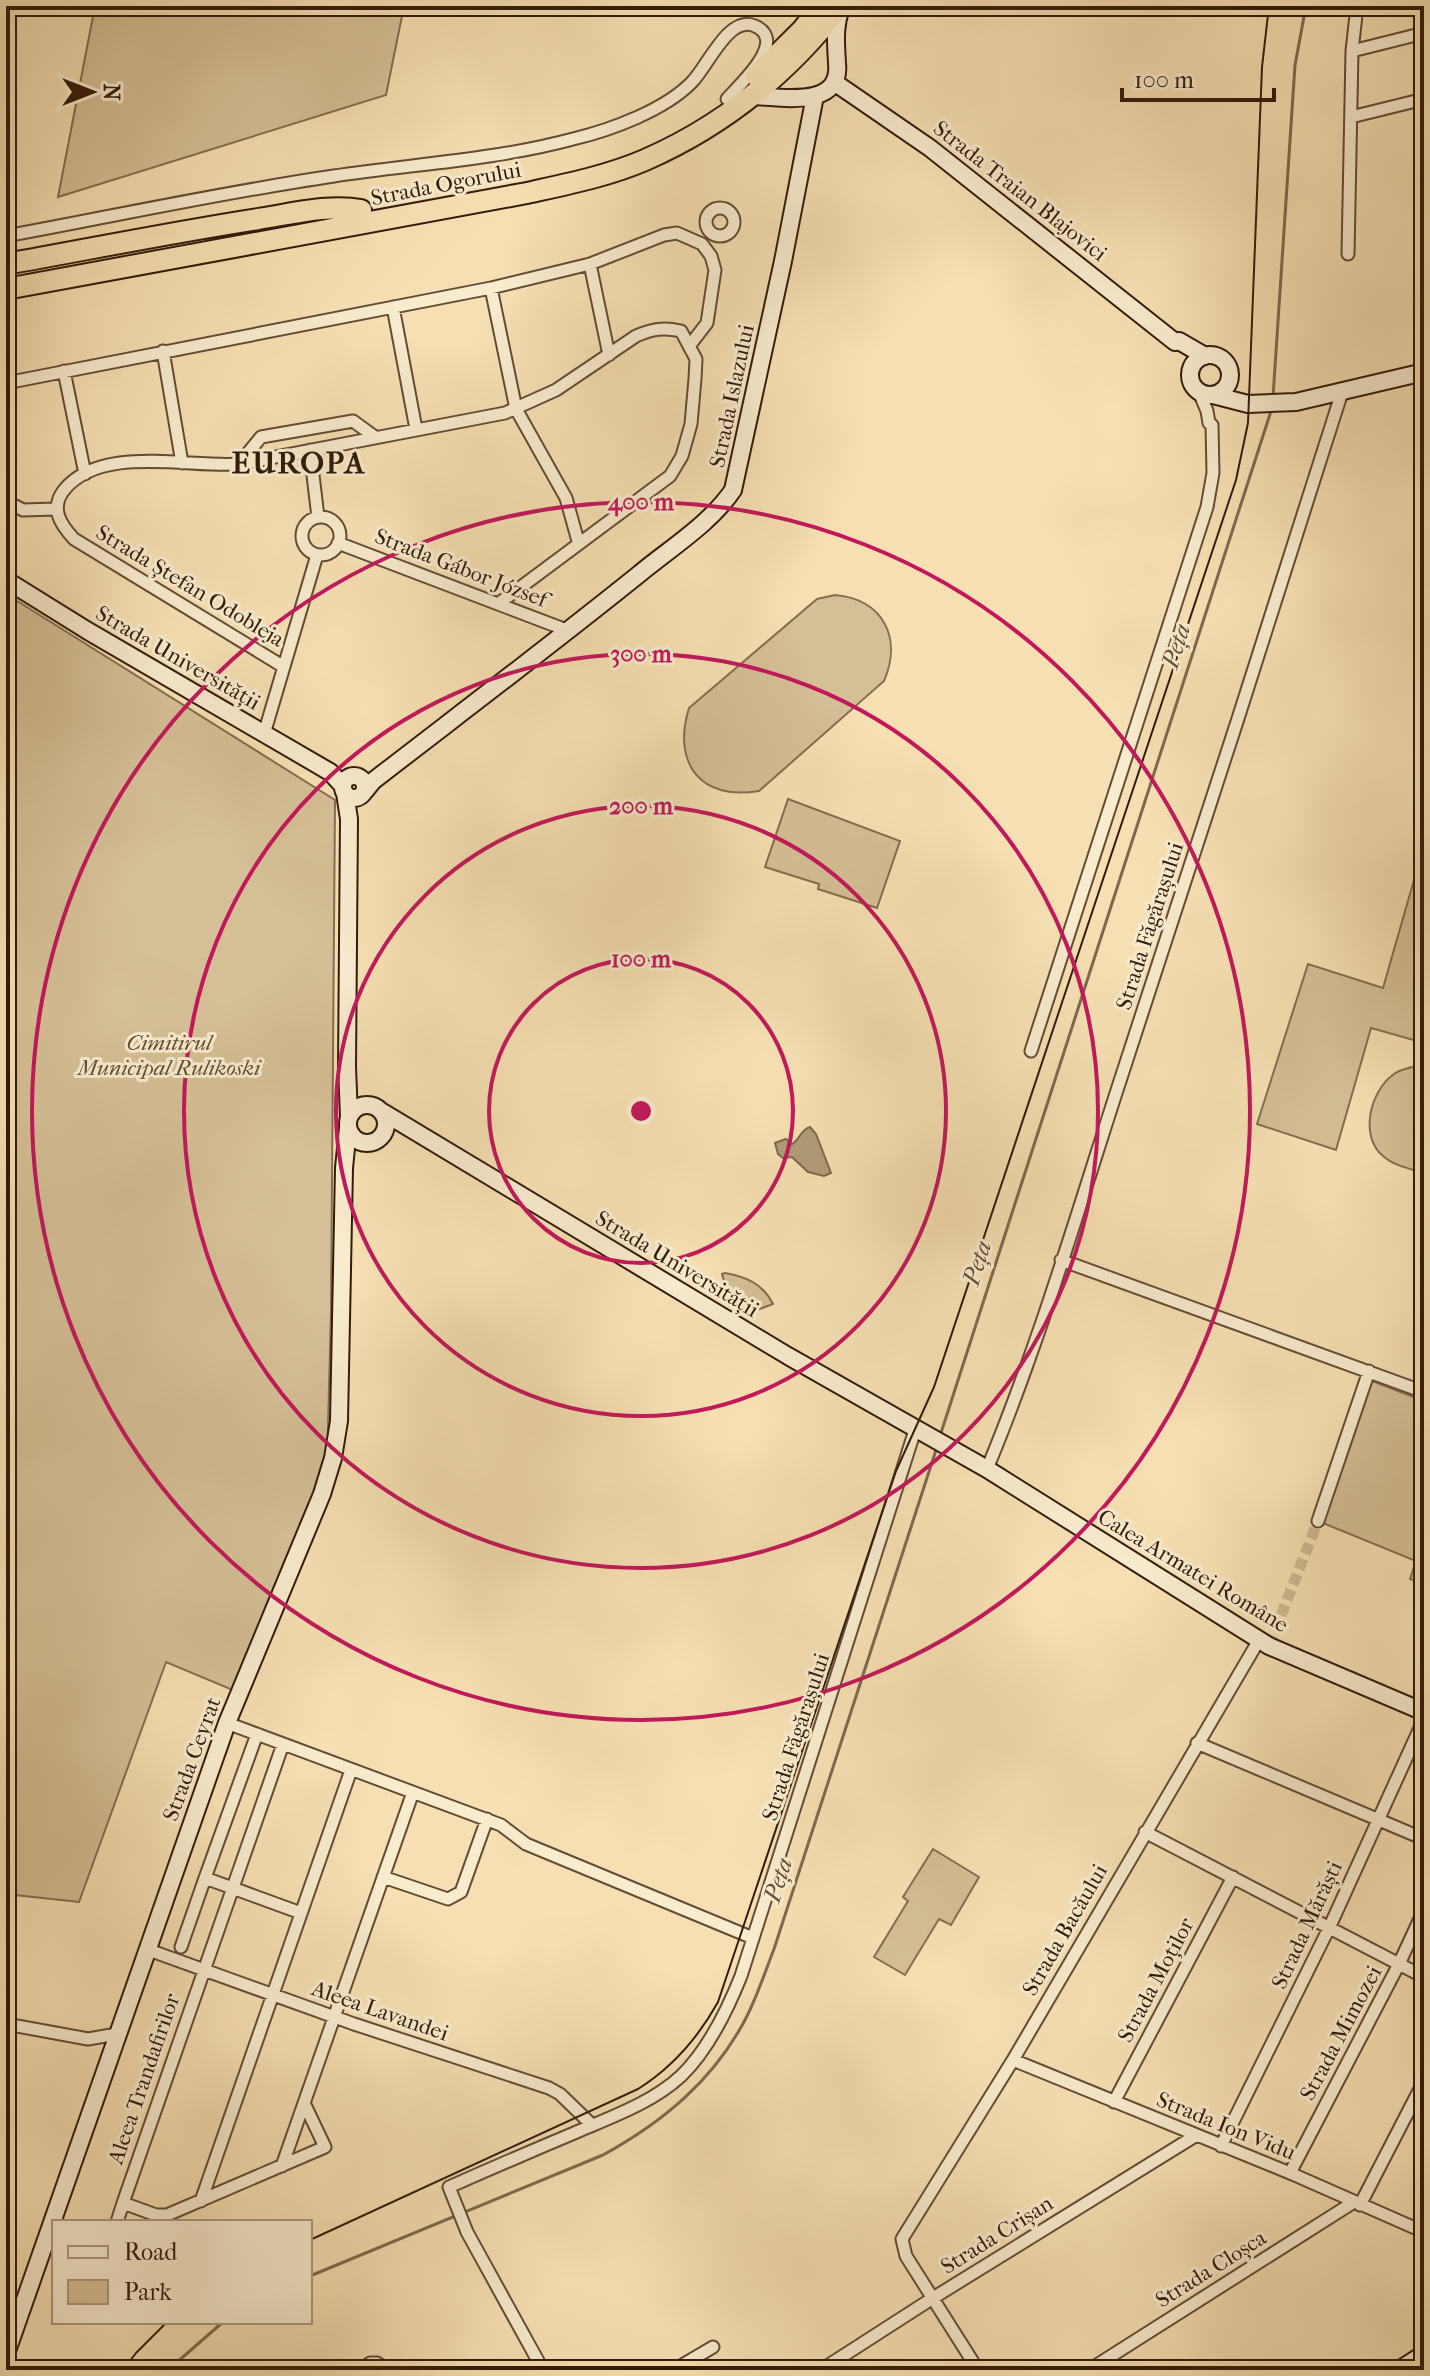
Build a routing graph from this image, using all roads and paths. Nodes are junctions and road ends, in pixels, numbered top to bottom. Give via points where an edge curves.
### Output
1 (821, 6) edge
2 (841, 6) edge
3 (1357, 6) edge
4 (1424, 33) edge
5 (1352, 51) junction
6 (834, 82) junction
7 (753, 96) junction
8 (815, 96) junction
9 (727, 99) junction
10 (1424, 99) edge
11 (1351, 117) junction
12 (362, 217) junction
13 (711, 233) dead end
14 (6, 236) edge
15 (702, 244) junction
16 (1348, 254) dead end
17 (6, 264) edge
18 (590, 264) junction
19 (6, 276) edge
20 (491, 288) junction
21 (6, 289) edge
22 (6, 301) edge
23 (393, 307) junction
24 (1175, 342) junction
25 (690, 345) junction
26 (163, 351) junction
27 (609, 355) junction
28 (1205, 356) junction
29 (64, 371) junction
30 (1424, 372) edge
31 (1190, 375) junction
32 (6, 383) edge
33 (1216, 391) junction
34 (1342, 392) junction
35 (516, 409) junction
36 (1212, 425) junction
37 (416, 429) junction
38 (375, 437) junction
39 (310, 450) junction
40 (182, 463) junction
41 (239, 464) junction
42 (85, 474) junction
43 (6, 501) edge
44 (56, 509) junction
45 (318, 517) junction
46 (578, 541) junction
47 (338, 543) junction
48 (317, 555) junction
49 (6, 580) edge
50 (498, 604) junction
51 (569, 631) junction
52 (284, 667) junction
53 (264, 734) junction
54 (357, 786) junction
55 (1031, 1051) dead end
56 (347, 1067) junction
57 (376, 1108) junction
58 (348, 1123) junction
59 (412, 1129) junction
60 (377, 1139) junction
61 (344, 1168) junction
62 (1061, 1260) junction
63 (1369, 1371) junction
64 (1424, 1392) edge
65 (920, 1429) junction
66 (950, 1446) joint
67 (987, 1469) junction
68 (1318, 1521) tunnel mouth
69 (1259, 1640) junction
70 (1424, 1712) edge
71 (1424, 1719) edge
72 (227, 1723) junction
73 (257, 1734) junction
74 (1197, 1743) junction
75 (283, 1744) junction
76 (351, 1770) junction
77 (413, 1792) junction
78 (487, 1819) junction
79 (1379, 1819) junction
80 (1145, 1832) junction
81 (1424, 1839) edge
82 (383, 1877) junction
83 (1233, 1877) junction
84 (205, 1878) junction
85 (232, 1888) junction
86 (1424, 1910) edge
87 (301, 1913) junction
88 (1330, 1926) junction
89 (753, 1938) junction
90 (181, 1947) dead end
91 (146, 1949) junction
92 (1399, 1964) junction
93 (202, 1969) junction
94 (1424, 1977) edge
95 (271, 1995) junction
96 (333, 2017) junction
97 (6, 2024) edge
98 (117, 2034) junction
99 (88, 2039) junction
100 (110, 2054) junction
101 (1013, 2060) junction
102 (1424, 2081) edge
103 (1114, 2102) junction
104 (305, 2105) junction
105 (592, 2125) junction
106 (1195, 2136) junction
107 (1221, 2146) junction
108 (282, 2166) junction
109 (1290, 2173) junction
110 (201, 2201) junction
111 (123, 2203) junction
112 (1357, 2203) junction
113 (52, 2220) edge
114 (118, 2220) edge
115 (52, 2221) edge
116 (1424, 2232) edge
117 (933, 2298) junction
118 (713, 2347) dead end
119 (6, 2354) edge
120 (1424, 2354) edge
121 (361, 2370) edge
122 (387, 2370) edge
123 (543, 2370) edge
124 (674, 2370) edge
125 (821, 2370) edge
126 (978, 2370) edge
127 (1089, 2370) edge
128 (1399, 2370) edge

1 - 9 highway, Strada Ogorului via 772,61
2 - 6 street
2 - 7 highway, Strada Ogorului via 793,61
3 - 5 street
4 - 5 street
5 - 11 street
6 - 8 street
6 - 24 street, Strada Traian Blajovici via 921,142
7 - 8 street
7 - 12 highway, Strada Ogorului via 693,136 613,172 527,193
8 - 51 street, Strada Islazului via 733,490 719,508
9 - 12 highway, Strada Ogorului via 610,159
9 - 14 street via 766,48 762,31 745,24 737,26 682,92 646,113 576,139
10 - 11 street
11 - 16 street
12 - 17 highway via 350,208 311,211
12 - 19 highway, Strada Ogorului
12 - 21 highway, Strada Ogorului
12 - 22 highway via 337,234
13 - 15 street
15 - 18 street via 677,233 664,235
15 - 25 street via 715,270 707,323
18 - 20 street
18 - 27 street
20 - 23 street
20 - 35 street
23 - 26 street
23 - 37 street
24 - 28 street, Strada Traian Blajovici
24 - 31 street, Strada Traian Blajovici
25 - 27 street via 681,331 666,327 636,336
25 - 46 street via 695,379 682,456 670,476
26 - 29 street
26 - 40 street
27 - 35 street
28 - 31 street via 1194,362
28 - 33 street via 1228,366
29 - 32 street
29 - 42 street
30 - 34 street
31 - 33 street via 1192,385
33 - 34 street via 1255,402 1296,402
33 - 36 street
33 - 36 street via 1207,411
34 - 62 street, Strada Făgărașului
35 - 37 street
35 - 46 street via 566,498
36 - 55 street via 1207,507
37 - 38 street
38 - 39 street
38 - 41 street via 353,421 261,437
39 - 41 street
39 - 45 street
40 - 41 street
40 - 42 street via 135,461
42 - 44 street via 70,482
43 - 44 street via 23,510
44 - 52 street, Strada Ștefan Odobleja via 74,539
45 - 47 street, Strada Gábor József via 338,527
45 - 48 street via 305,526 302,539
46 - 50 street
47 - 48 street, Strada Gábor József via 330,553
47 - 50 street, Strada Gábor József
48 - 52 street
49 - 53 street, Strada Universității
50 - 51 street, Strada Gábor József
51 - 54 street, Strada Islazului
52 - 53 street
53 - 54 street, Strada Universității
54 - 56 street via 349,819
56 - 57 street, Strada Universității
56 - 58 street
57 - 58 street via 358,1107
57 - 59 street, Strada Universității
57 - 60 street via 386,1123
58 - 60 street via 359,1142
58 - 61 street, Strada Ceyrat
59 - 60 street
59 - 65 street, Strada Universității via 788,1356
60 - 61 street
61 - 72 street, Strada Ceyrat via 339,1421 333,1458
62 - 63 street
62 - 67 street, Strada Făgărașului
63 - 64 street
63 - 68 street
65 - 66 street, Strada Universității
65 - 89 street, Strada Făgărașului
66 - 67 street, Calea Armatei Române
67 - 69 street, Calea Armatei Române
69 - 70 street, Calea Armatei Române
69 - 74 street, Strada Bacăului
71 - 79 street, Strada Mărăști
72 - 73 street
72 - 91 street, Strada Ceyrat
73 - 75 street
73 - 84 street
74 - 79 street
74 - 80 street, Strada Bacăului
75 - 76 street
75 - 85 street, Aleea Trandafirilor
76 - 77 street
76 - 87 street
77 - 78 street
77 - 82 street
78 - 82 street via 461,1892 454,1898
78 - 89 street via 526,1844
79 - 81 street
79 - 88 street, Strada Mărăști
80 - 83 street
80 - 101 street, Strada Bacăului
82 - 96 street
83 - 88 street
83 - 103 street, Strada Moților
84 - 85 street
84 - 90 street
85 - 87 street
85 - 93 street, Aleea Trandafirilor
86 - 92 street, Strada Mimozei
87 - 95 street
88 - 92 street
88 - 107 street, Strada Mărăști
89 - 105 street, Strada Făgărașului via 731,2002 683,2074 666,2089
91 - 93 street, Aleea Lavandei
91 - 98 street, Strada Ceyrat
92 - 94 street
92 - 109 street, Strada Mimozei
93 - 95 street, Aleea Lavandei
93 - 111 street, Aleea Trandafirilor
95 - 96 street, Aleea Lavandei
95 - 110 street
96 - 104 street
96 - 105 street, Aleea Lavandei via 549,2088
97 - 99 street
98 - 99 street
98 - 100 street, Strada Ceyrat
99 - 100 street
100 - 113 street, Strada Ceyrat
101 - 103 street, Strada Ion Vidu
101 - 117 street, Strada Bacăului via 902,2239 906,2256
102 - 112 street
103 - 106 street, Strada Ion Vidu
104 - 108 street
104 - 108 street via 325,2147
105 - 123 street, Strada Făgărașului via 450,2189 466,2230
106 - 107 street, Strada Ion Vidu
106 - 117 street, Strada Crișan
107 - 109 street, Strada Ion Vidu
108 - 110 street
109 - 112 street, Strada Ion Vidu
110 - 111 street via 167,2215
111 - 114 street, Aleea Trandafirilor
112 - 116 street, Strada Ion Vidu
112 - 127 street, Strada Cloșca
115 - 119 street, Strada Ceyrat
117 - 125 street, Strada Crișan
117 - 126 street
118 - 124 street
120 - 128 street
121 - 122 street via 370,2363

